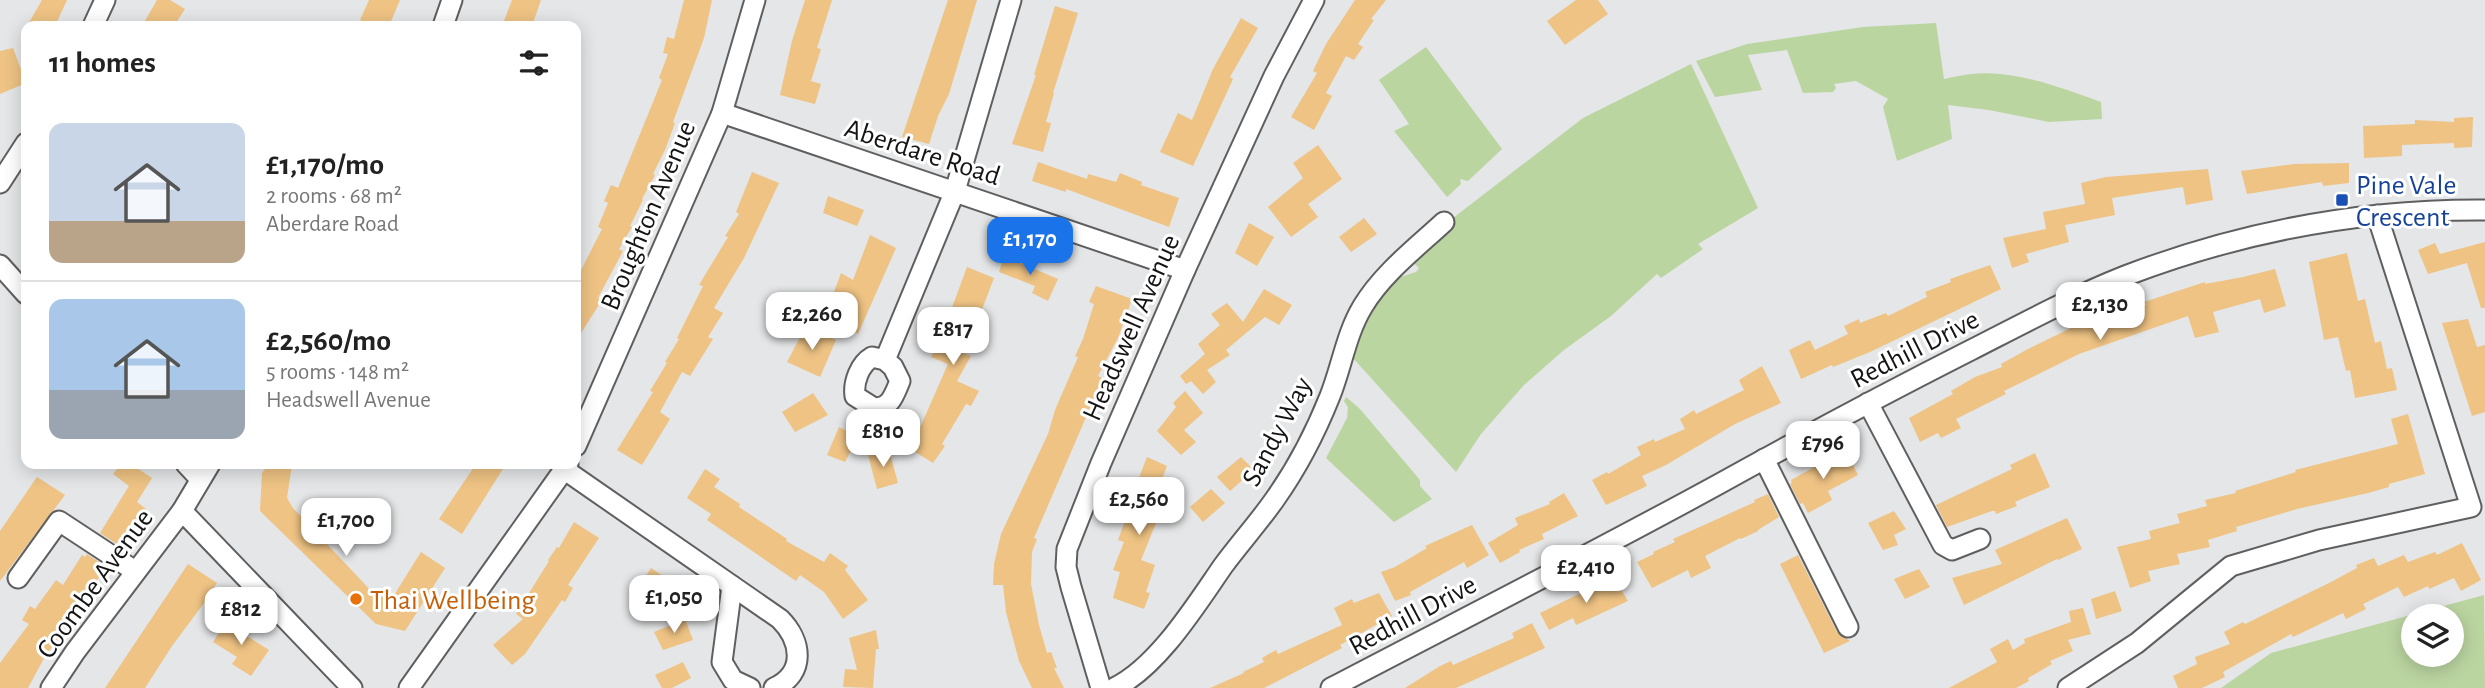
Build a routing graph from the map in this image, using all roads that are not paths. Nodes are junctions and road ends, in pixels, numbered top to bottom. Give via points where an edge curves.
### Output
1 (105, 0) edge
2 (452, 0) edge
3 (754, 0) edge
4 (1011, 0) edge
5 (1314, 0) edge
6 (95, 21) edge
7 (445, 21) edge
8 (722, 113) junction
9 (21, 151) edge
10 (0, 183) edge
11 (955, 191) junction
12 (2485, 210) edge
13 (2377, 215) junction
14 (1444, 222) dead end
15 (0, 265) edge
16 (1185, 270) junction
17 (21, 288) edge
18 (885, 360) dead end
19 (1868, 403) junction
20 (581, 435) edge
21 (1764, 459) junction
22 (565, 469) edge
23 (569, 469) edge
24 (205, 471) edge
25 (182, 511) junction
26 (1980, 539) dead end
27 (135, 571) junction
28 (18, 578) dead end
29 (732, 586) junction
30 (1848, 627) dead end
31 (51, 688) edge
32 (352, 688) edge
33 (409, 688) edge
34 (750, 688) edge
35 (774, 688) edge
36 (1101, 688) edge
37 (1114, 688) edge
38 (1332, 688) edge
39 (2068, 688) edge

1 - 6 street
2 - 7 street
3 - 8 street, Broughton Avenue
4 - 11 street
5 - 16 street, Headswell Avenue
8 - 11 street, Aberdare Road
8 - 20 street, Broughton Avenue
9 - 10 street
11 - 16 street, Aberdare Road
11 - 18 street
12 - 13 street, Redhill Drive
13 - 19 street, Redhill Drive via 2319,222 2241,240 2125,276 2054,307
13 - 39 street via 2470,507 2319,540 2231,566 2137,643
14 - 37 street, Sandy Way via 1378,284 1361,309 1331,394 1275,499 1187,619 1138,671
15 - 17 street
16 - 36 street, Headswell Avenue via 1067,549 1066,567
19 - 21 street, Redhill Drive
19 - 26 street via 1943,545 1952,550
21 - 30 street
21 - 38 street, Redhill Drive
22 - 33 street
23 - 29 street
24 - 25 street, Coombe Avenue
25 - 27 street, Coombe Avenue
25 - 32 street
27 - 28 street via 59,521
27 - 31 street, Coombe Avenue
29 - 34 street via 722,662 733,680
29 - 35 street via 780,619 796,640 795,666

